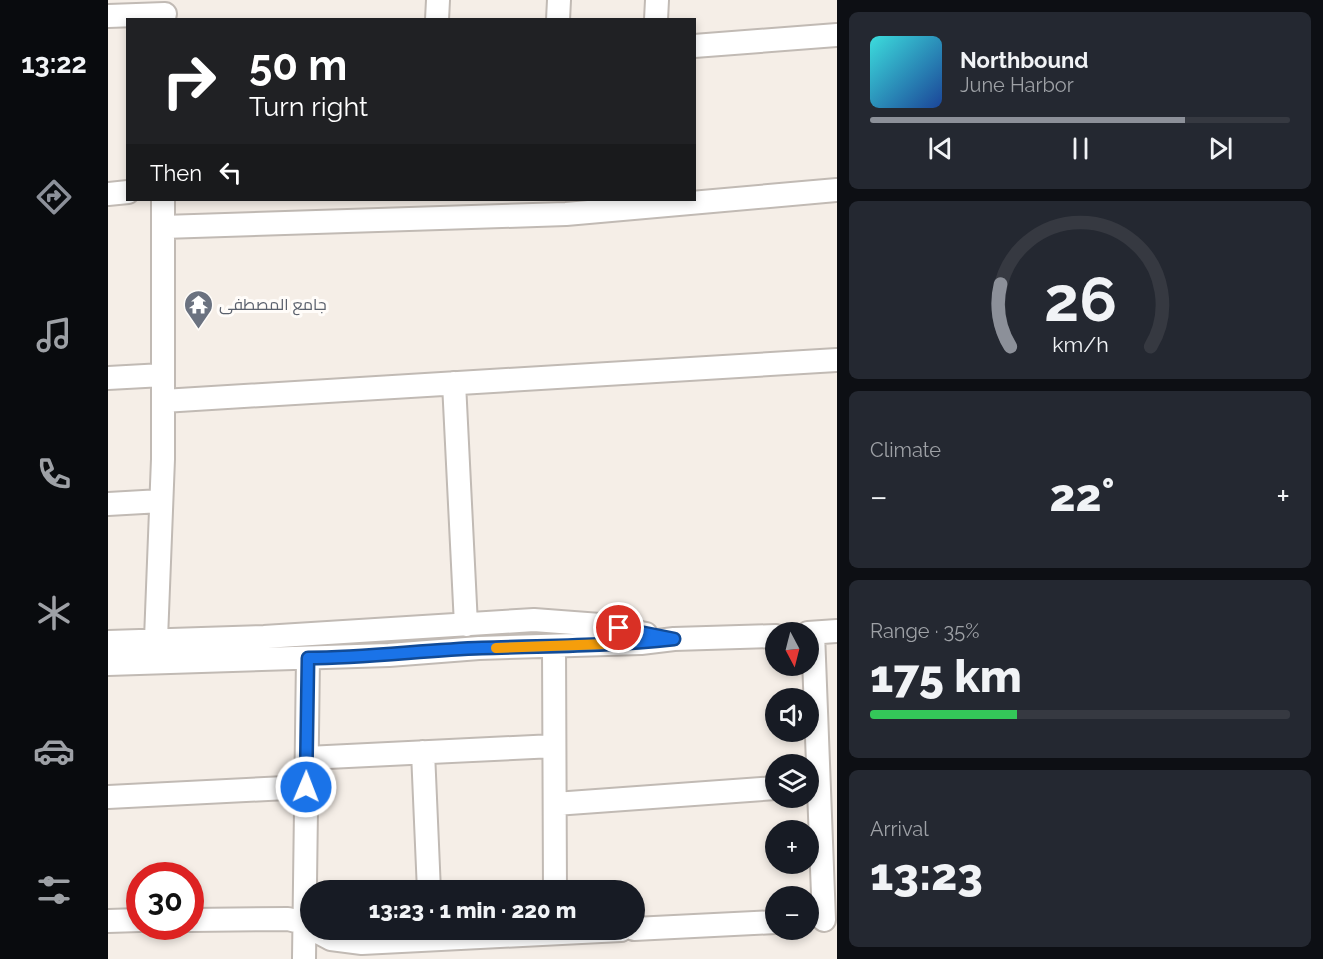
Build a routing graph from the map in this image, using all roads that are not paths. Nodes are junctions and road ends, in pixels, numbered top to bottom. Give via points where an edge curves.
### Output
1 (438, 0) edge
2 (559, 0) edge
3 (657, 0) edge
4 (165, 11) edge
5 (108, 16) edge
6 (437, 18) edge
7 (558, 18) edge
8 (656, 18) edge
9 (837, 35) edge
10 (696, 46) edge
11 (837, 190) edge
12 (126, 192) edge
13 (108, 194) edge
14 (163, 201) edge
15 (436, 209) edge
16 (163, 227) junction
17 (837, 360) edge
18 (163, 375) junction
19 (108, 378) edge
20 (454, 383) junction
21 (163, 400) junction
22 (161, 501) junction
23 (108, 504) edge
24 (466, 625) junction
25 (837, 632) edge
26 (819, 633) edge
27 (765, 636) edge
28 (156, 639) junction
29 (674, 639) junction
30 (108, 642) edge
31 (554, 646) junction
32 (308, 658) junction
33 (108, 664) edge
34 (811, 676) edge
35 (554, 746) junction
36 (423, 752) junction
37 (813, 754) edge
38 (307, 758) junction
39 (306, 787) junction
40 (765, 789) edge
41 (108, 797) edge
42 (555, 804) junction
43 (816, 808) edge
44 (309, 880) edge
45 (429, 880) edge
46 (555, 880) edge
47 (126, 920) edge
48 (204, 920) edge
49 (823, 920) edge
50 (108, 921) edge
51 (765, 923) edge
52 (300, 924) edge
53 (645, 928) edge
54 (308, 940) edge
55 (336, 940) edge
56 (388, 940) edge
57 (304, 959) edge

1 - 6 street
2 - 7 street
3 - 8 street
4 - 5 street
9 - 10 street
11 - 15 street via 566,214
12 - 13 street
14 - 16 street
15 - 16 street
16 - 18 street
17 - 20 street
18 - 19 street
18 - 21 street
20 - 21 street
20 - 24 street
21 - 22 street
22 - 23 street
22 - 28 street
24 - 28 street
24 - 29 street via 568,621
25 - 26 street
27 - 29 street
28 - 30 street
29 - 31 street
31 - 32 street
31 - 35 street
32 - 33 street
32 - 38 street
34 - 37 street
35 - 36 street
35 - 42 street
36 - 38 street
36 - 45 street
38 - 39 street
39 - 41 street
39 - 44 street
40 - 42 street
42 - 46 street
43 - 49 street
47 - 50 street
48 - 52 street via 272,918
51 - 53 street
54 - 57 street
55 - 56 street

